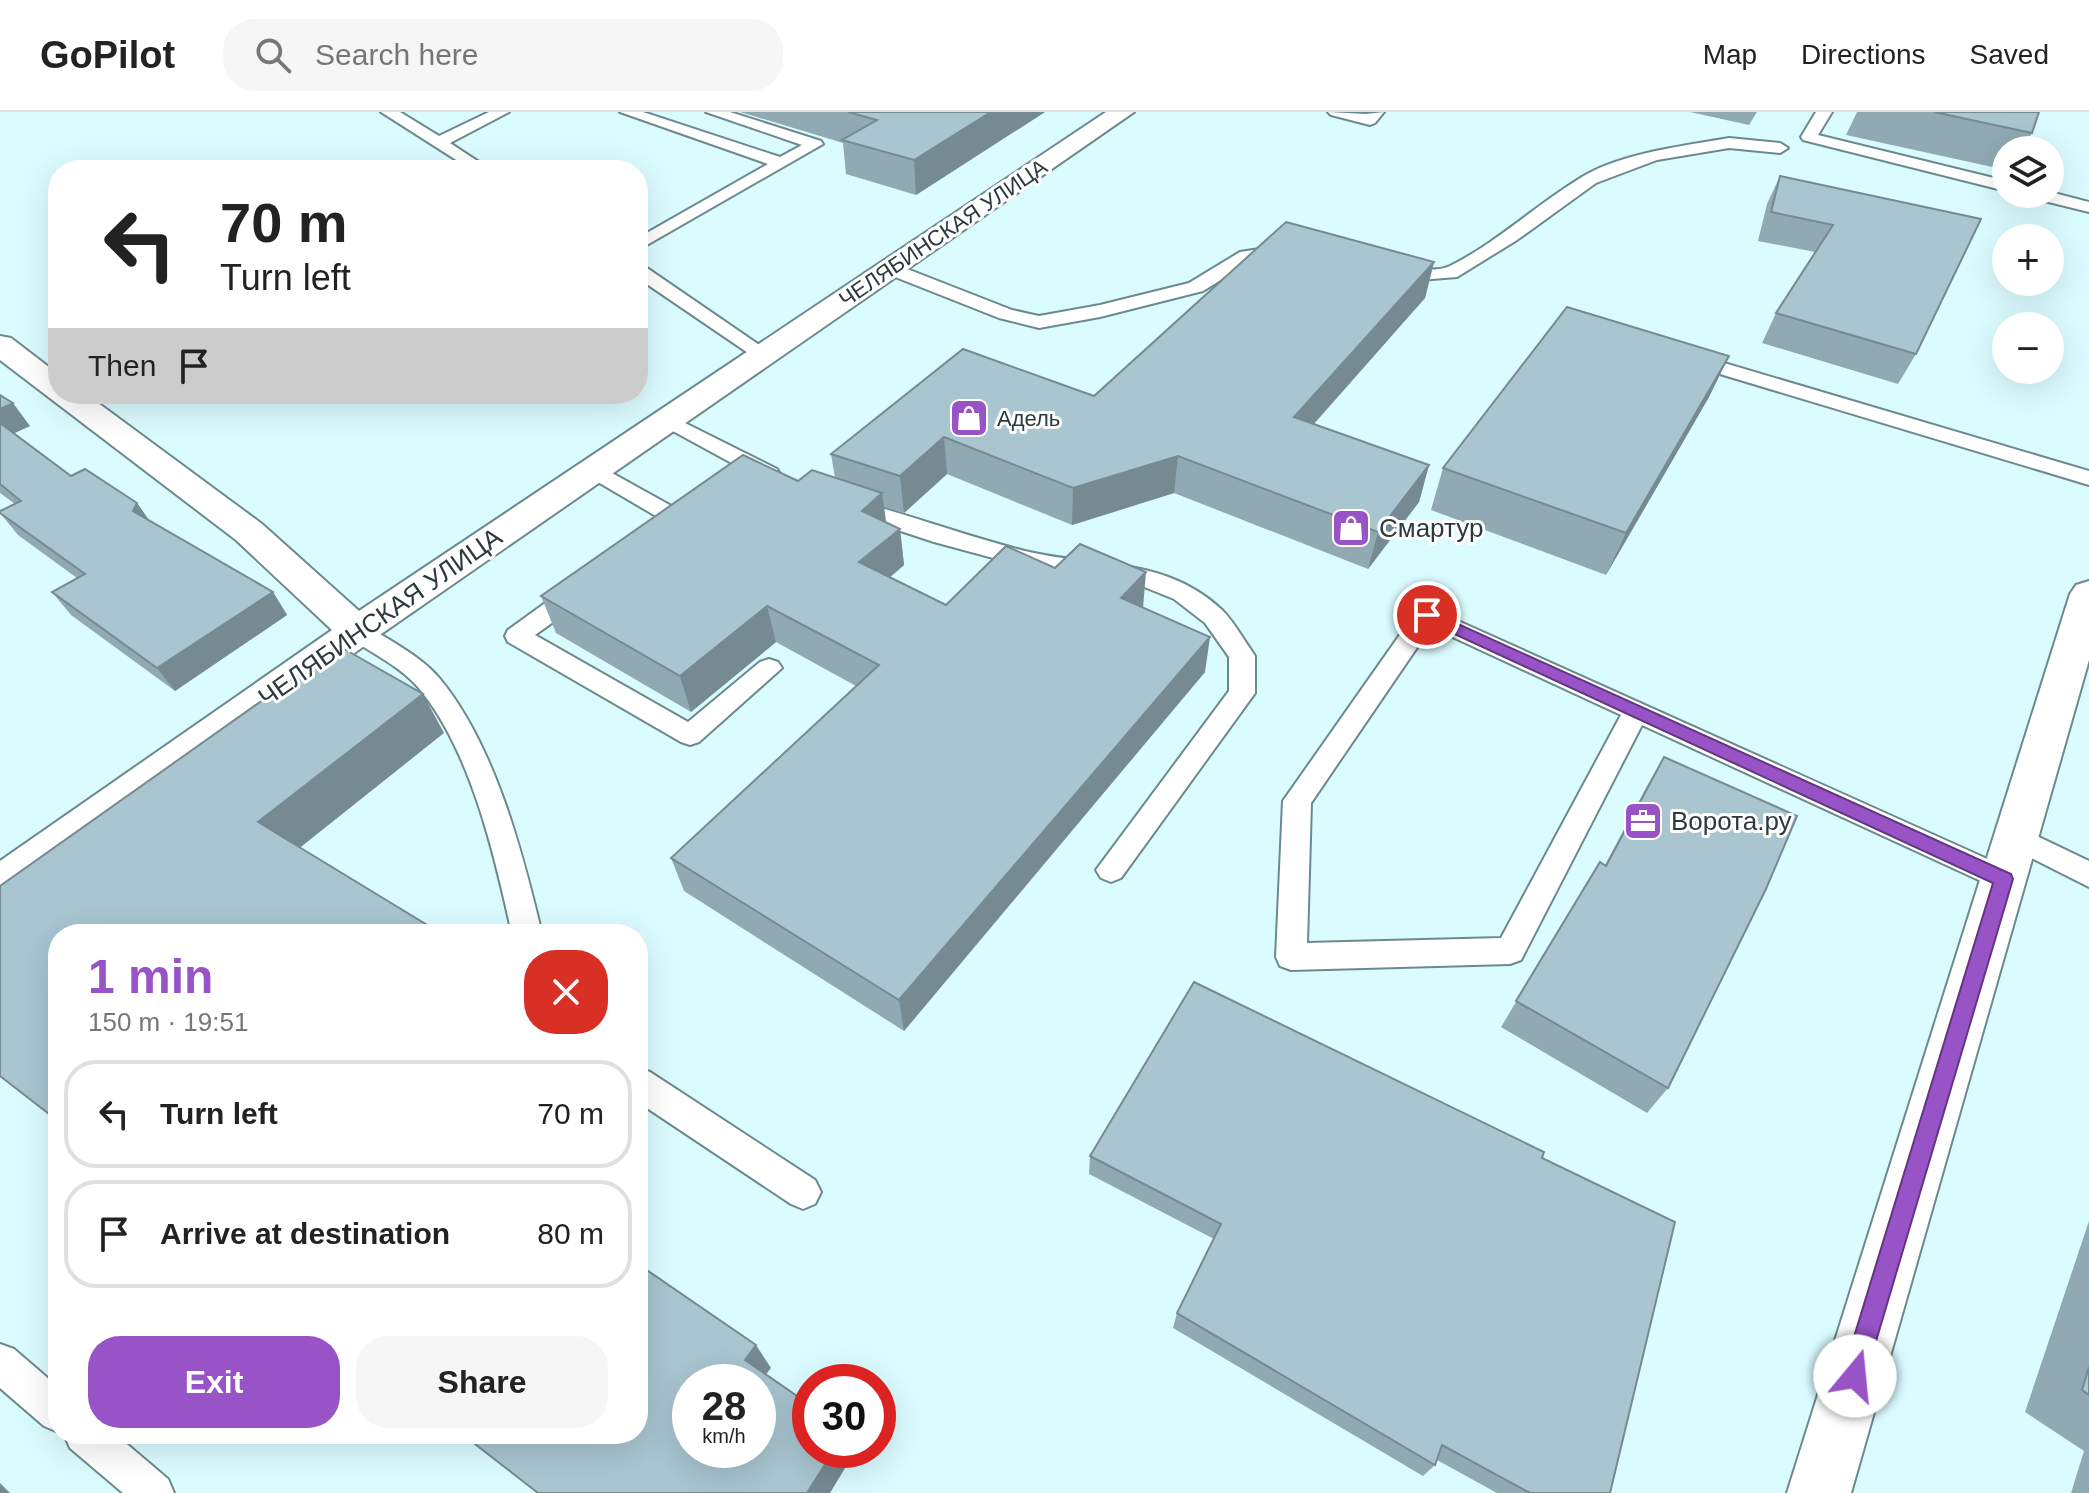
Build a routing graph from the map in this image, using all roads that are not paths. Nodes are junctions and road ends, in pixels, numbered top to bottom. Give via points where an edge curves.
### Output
1 (389, 112) edge
2 (501, 112) edge
3 (628, 112) edge
4 (714, 112) edge
5 (1122, 112) edge
6 (1336, 112) edge
7 (1376, 112) edge
8 (1824, 112) edge
9 (438, 142) junction
10 (1780, 148) dead end
11 (467, 160) edge
12 (781, 163) junction
13 (1992, 183) edge
14 (2064, 201) edge
15 (2089, 207) edge
16 (648, 239) edge
17 (1311, 254) edge
18 (891, 269) junction
19 (1371, 272) edge
20 (648, 277) edge
21 (0, 345) edge
22 (1673, 353) edge
23 (764, 355) junction
24 (48, 381) edge
25 (78, 404) edge
26 (667, 420) junction
27 (594, 470) junction
28 (2089, 478) edge
29 (794, 484) edge
30 (820, 495) edge
31 (639, 546) edge
32 (603, 573) edge
33 (2089, 594) edge
34 (357, 631) junction
35 (769, 668) dead end
36 (1636, 711) junction
37 (2010, 858) junction
38 (1111, 870) dead end
39 (2089, 875) edge
40 (0, 886) edge
41 (525, 924) edge
42 (648, 1090) edge
43 (803, 1192) dead end
44 (0, 1363) edge
45 (48, 1404) edge
46 (96, 1444) edge
47 (154, 1493) edge
48 (1819, 1493) edge

1 - 9 lane
2 - 9 lane
3 - 12 lane
4 - 12 lane via 815,144
5 - 18 street, ЧЕЛЯБИНСКАЯ УЛИЦА
6 - 7 lane via 1370,120
8 - 13 lane via 1809,137
9 - 11 lane
10 - 19 lane via 1729,143 1654,156 1590,179 1451,273 1386,277
12 - 16 lane
14 - 15 lane
17 - 18 lane via 1281,249 1246,256 1196,287 1039,322
18 - 23 street, ЧЕЛЯБИНСКАЯ УЛИЦА
20 - 23 lane
21 - 24 street
22 - 28 lane
23 - 26 street, ЧЕЛЯБИНСКАЯ УЛИЦА
25 - 34 street via 249,532
26 - 27 street, ЧЕЛЯБИНСКАЯ УЛИЦА
26 - 29 lane
27 - 31 lane via 676,518
27 - 34 street, ЧЕЛЯБИНСКАЯ УЛИЦА
30 - 38 lane via 942,537 1030,560 1131,573 1183,593 1214,617 1242,656 1242,693
32 - 35 lane via 517,636 690,735
33 - 37 street
34 - 40 street, ЧЕЛЯБИНСКАЯ УЛИЦА
34 - 41 lane via 429,684 467,744
36 - 36 lane via 1427,615 1297,801 1291,957 1510,951
36 - 37 lane
37 - 39 lane
37 - 48 street
42 - 43 lane
44 - 45 lane
46 - 47 lane

